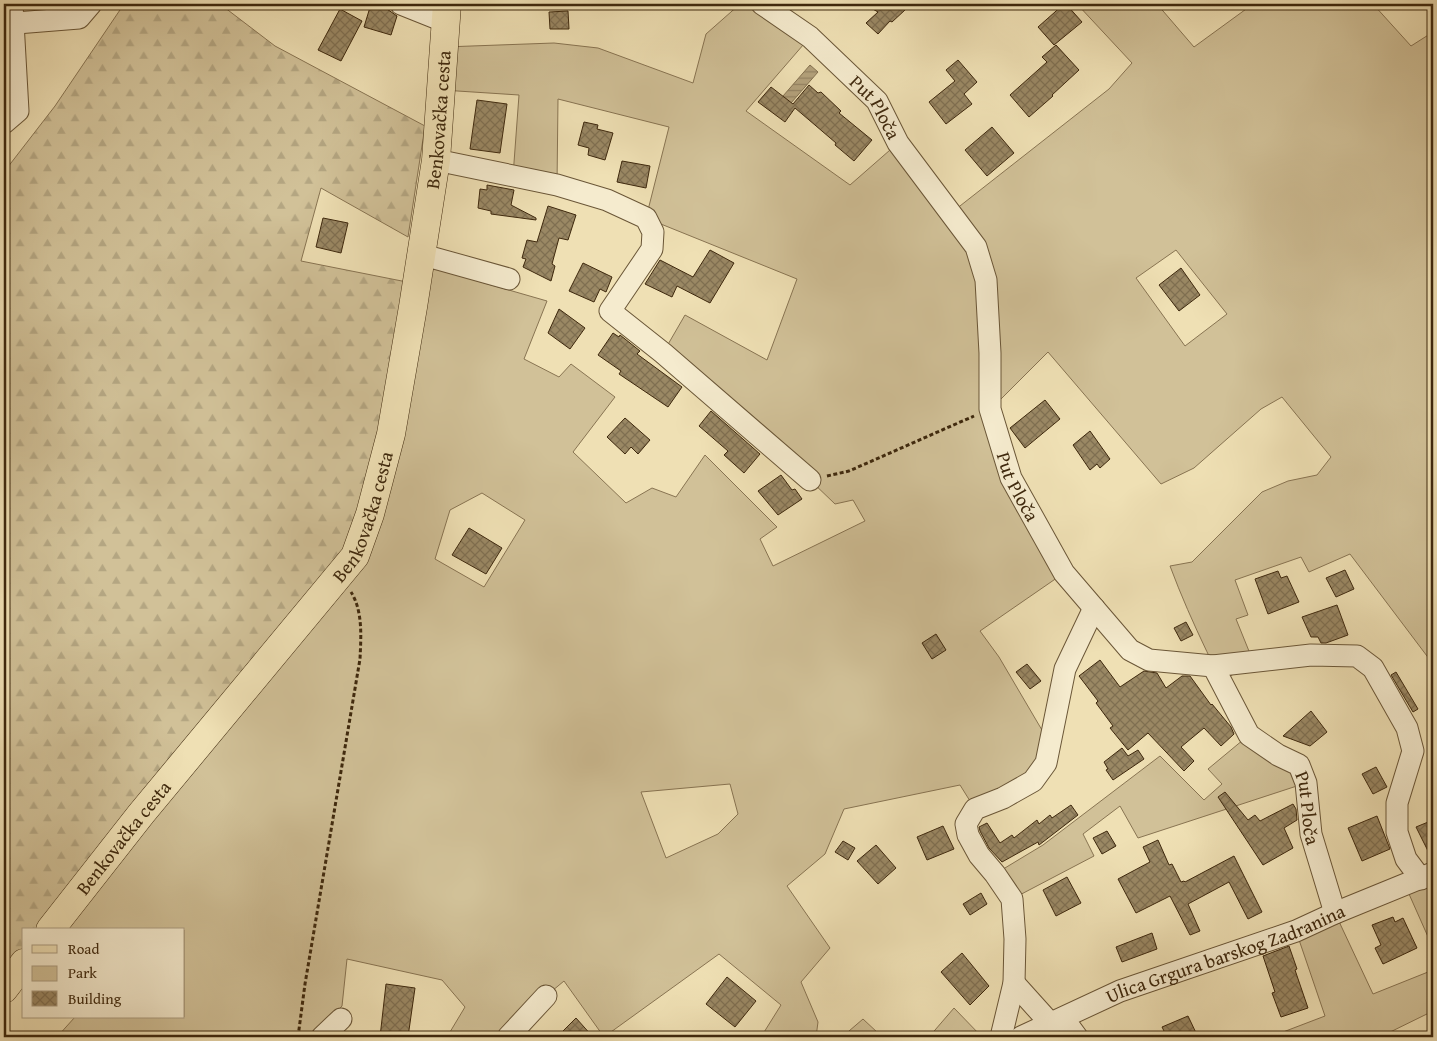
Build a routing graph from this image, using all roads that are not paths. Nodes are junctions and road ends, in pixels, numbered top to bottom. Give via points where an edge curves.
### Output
1 (401, 4) edge
2 (762, 4) edge
3 (85, 11) edge
4 (447, 13) edge
5 (9, 17) edge
6 (4, 123) edge
7 (436, 160) junction
8 (422, 256) junction
9 (509, 279) dead end
10 (810, 480) road end
11 (1094, 608) junction
12 (1213, 666) junction
13 (1427, 876) edge
14 (1336, 913) junction
15 (52, 928) edge
16 (22, 966) edge
17 (1014, 983) junction
18 (4, 989) edge
19 (546, 996) dead end
20 (340, 1019) dead end
21 (1057, 1020) junction
22 (322, 1037) edge
23 (508, 1037) edge
24 (1001, 1037) edge
25 (1021, 1037) edge
26 (1078, 1037) edge

1 - 4 street
2 - 11 street, Put Ploča via 810,37 877,101 898,143 976,247 986,280 990,409 1011,478 1064,573
3 - 5 street
4 - 7 main road, Benkovačka cesta
5 - 6 street via 18,111
7 - 8 main road, Benkovačka cesta
7 - 10 street via 557,185 607,200 646,218 653,232 652,249 610,311
8 - 9 street
8 - 15 main road, Benkovačka cesta via 391,434 355,556 141,814
11 - 12 street, Put Ploča via 1130,650 1149,660
11 - 17 street via 1065,669 1046,763 1033,782 975,809 966,824 979,855 1012,899
12 - 13 street via 1311,655 1357,656 1373,668 1407,728 1413,751 1397,802 1397,832 1406,859
12 - 14 street, Put Ploča via 1249,735 1298,765 1306,782 1311,834
13 - 14 street, Ulica Grgura barskog Zadranina
14 - 21 street, Ulica Grgura barskog Zadranina via 1296,931 1120,991
16 - 18 main road
17 - 21 street
17 - 24 street
19 - 23 street
20 - 22 street
21 - 25 street, Ulica Grgura barskog Zadranina
21 - 26 street

